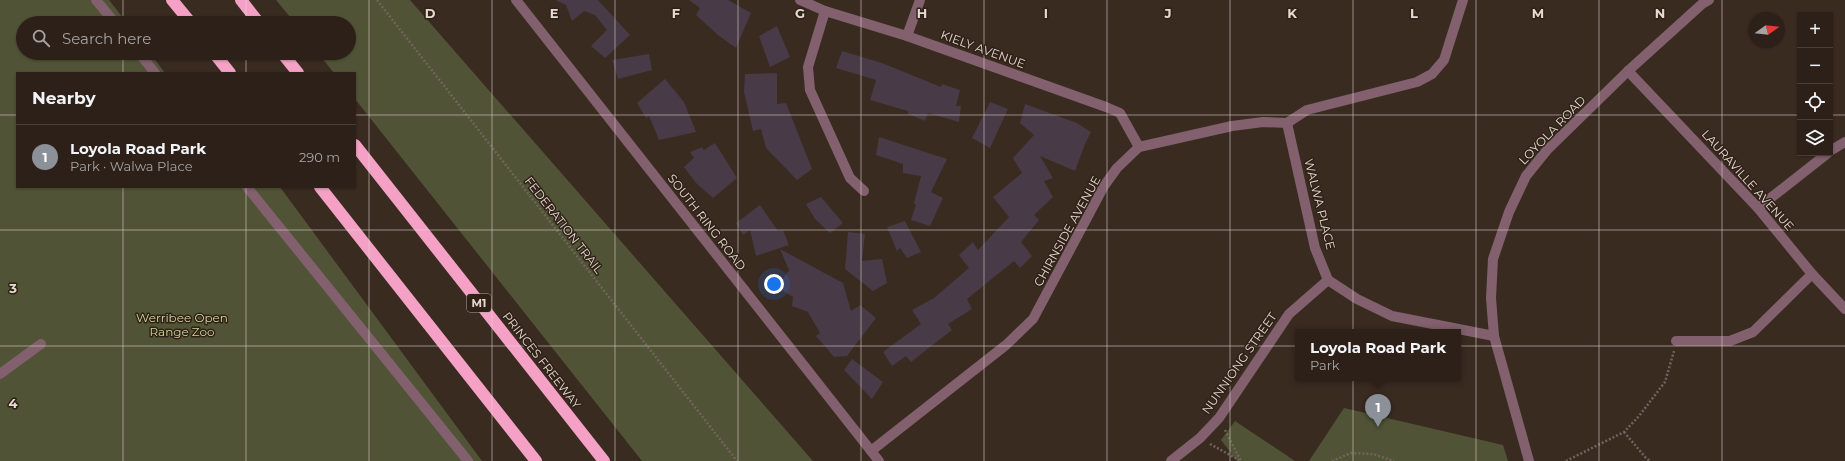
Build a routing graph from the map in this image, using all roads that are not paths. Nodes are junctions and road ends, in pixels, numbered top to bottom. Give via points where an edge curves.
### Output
1 (96, 0) edge
2 (172, 0) edge
3 (241, 0) edge
4 (516, 0) edge
5 (800, 0) edge
6 (920, 0) edge
7 (1463, 0) edge
8 (1710, 0) edge
9 (824, 12) junction
10 (109, 16) edge
11 (185, 16) edge
12 (254, 16) edge
13 (907, 36) junction
14 (145, 60) edge
15 (220, 60) edge
16 (288, 60) edge
17 (1628, 71) junction
18 (154, 72) edge
19 (229, 72) edge
20 (297, 72) edge
21 (1287, 123) junction
22 (1845, 142) edge
23 (356, 146) edge
24 (1139, 147) junction
25 (1833, 150) edge
26 (1824, 156) edge
27 (248, 188) edge
28 (321, 188) edge
29 (864, 192) dead end
30 (1758, 208) junction
31 (1812, 274) junction
32 (1328, 280) junction
33 (1845, 309) edge
34 (1458, 329) edge
35 (1461, 330) edge
36 (1494, 336) junction
37 (1676, 341) road end
38 (41, 344) dead end
39 (0, 374) edge
40 (871, 451) junction
41 (468, 461) edge
42 (536, 461) edge
43 (604, 461) edge
44 (879, 461) edge
45 (1171, 461) edge
46 (1529, 461) edge

1 - 10 street
2 - 11 highway
3 - 12 highway
4 - 40 street, SOUTH RING ROAD
5 - 9 street, KIELY AVENUE
6 - 13 street
7 - 21 street via 1444,60 1432,74 1417,82 1307,110
8 - 17 street, LOYOLA ROAD via 1702,4
9 - 13 street, KIELY AVENUE
9 - 29 street via 808,67 810,90 850,178
13 - 24 street, KIELY AVENUE via 1120,113
14 - 18 street
15 - 19 highway
16 - 20 highway
17 - 30 street, LAURAVILLE AVENUE
17 - 36 street, LOYOLA ROAD via 1547,150 1526,176 1509,212 1493,259 1491,298
21 - 24 street via 1263,122 1232,126
21 - 32 street, WALWA PLACE via 1316,248
22 - 25 street
23 - 43 highway, PRINCES FREEWAY / M1
24 - 40 street, CHIRNSIDE AVENUE via 1117,168 1104,186 1033,319 1006,345
26 - 30 street
27 - 41 street
28 - 42 highway
30 - 31 street, LAURAVILLE AVENUE
31 - 33 street, LAURAVILLE AVENUE
31 - 37 street via 1753,332 1730,341
32 - 34 street via 1357,299 1392,316
32 - 45 street, NUNNIONG STREET via 1289,314 1219,418 1200,438
35 - 36 street
36 - 46 street, LOYOLA ROAD
38 - 39 street
40 - 44 street, SOUTH RING ROAD

